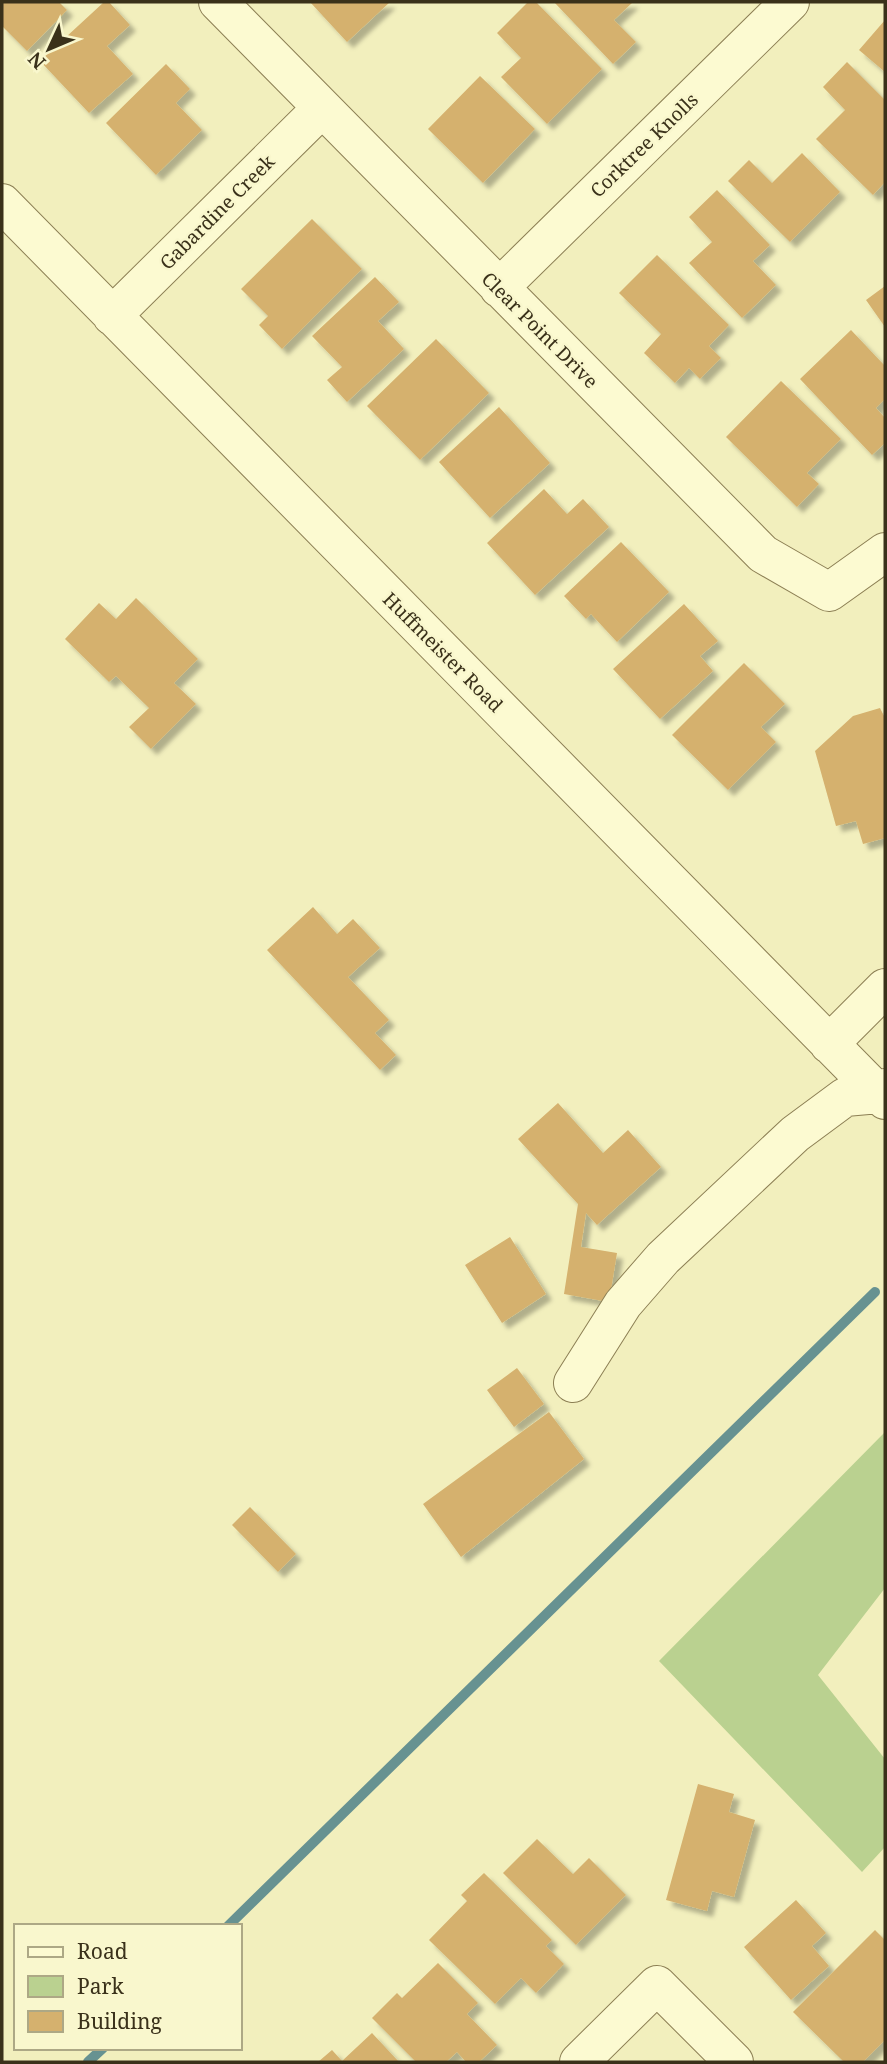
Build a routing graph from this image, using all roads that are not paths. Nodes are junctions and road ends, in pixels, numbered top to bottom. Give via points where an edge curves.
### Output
1 (218, 2) edge
2 (790, 2) edge
3 (322, 108) junction
4 (2, 203) edge
5 (499, 288) junction
6 (112, 316) junction
7 (885, 552) edge
8 (885, 988) edge
9 (829, 1044) junction
10 (883, 1094) edge
11 (573, 1382) dead end
12 (579, 2062) edge
13 (734, 2062) edge

1 - 3 street, Clear Point Drive
2 - 5 street, Corktree Knolls
3 - 5 street, Clear Point Drive
3 - 6 street, Gabardine Creek
4 - 6 street, Huffmeister Road
5 - 7 street, Clear Point Drive via 763,554 829,592
6 - 9 street, Huffmeister Road
8 - 9 street
9 - 10 street, Huffmeister Road
10 - 11 street via 845,1097 805,1127 673,1248 623,1304
12 - 13 street via 657,1985

